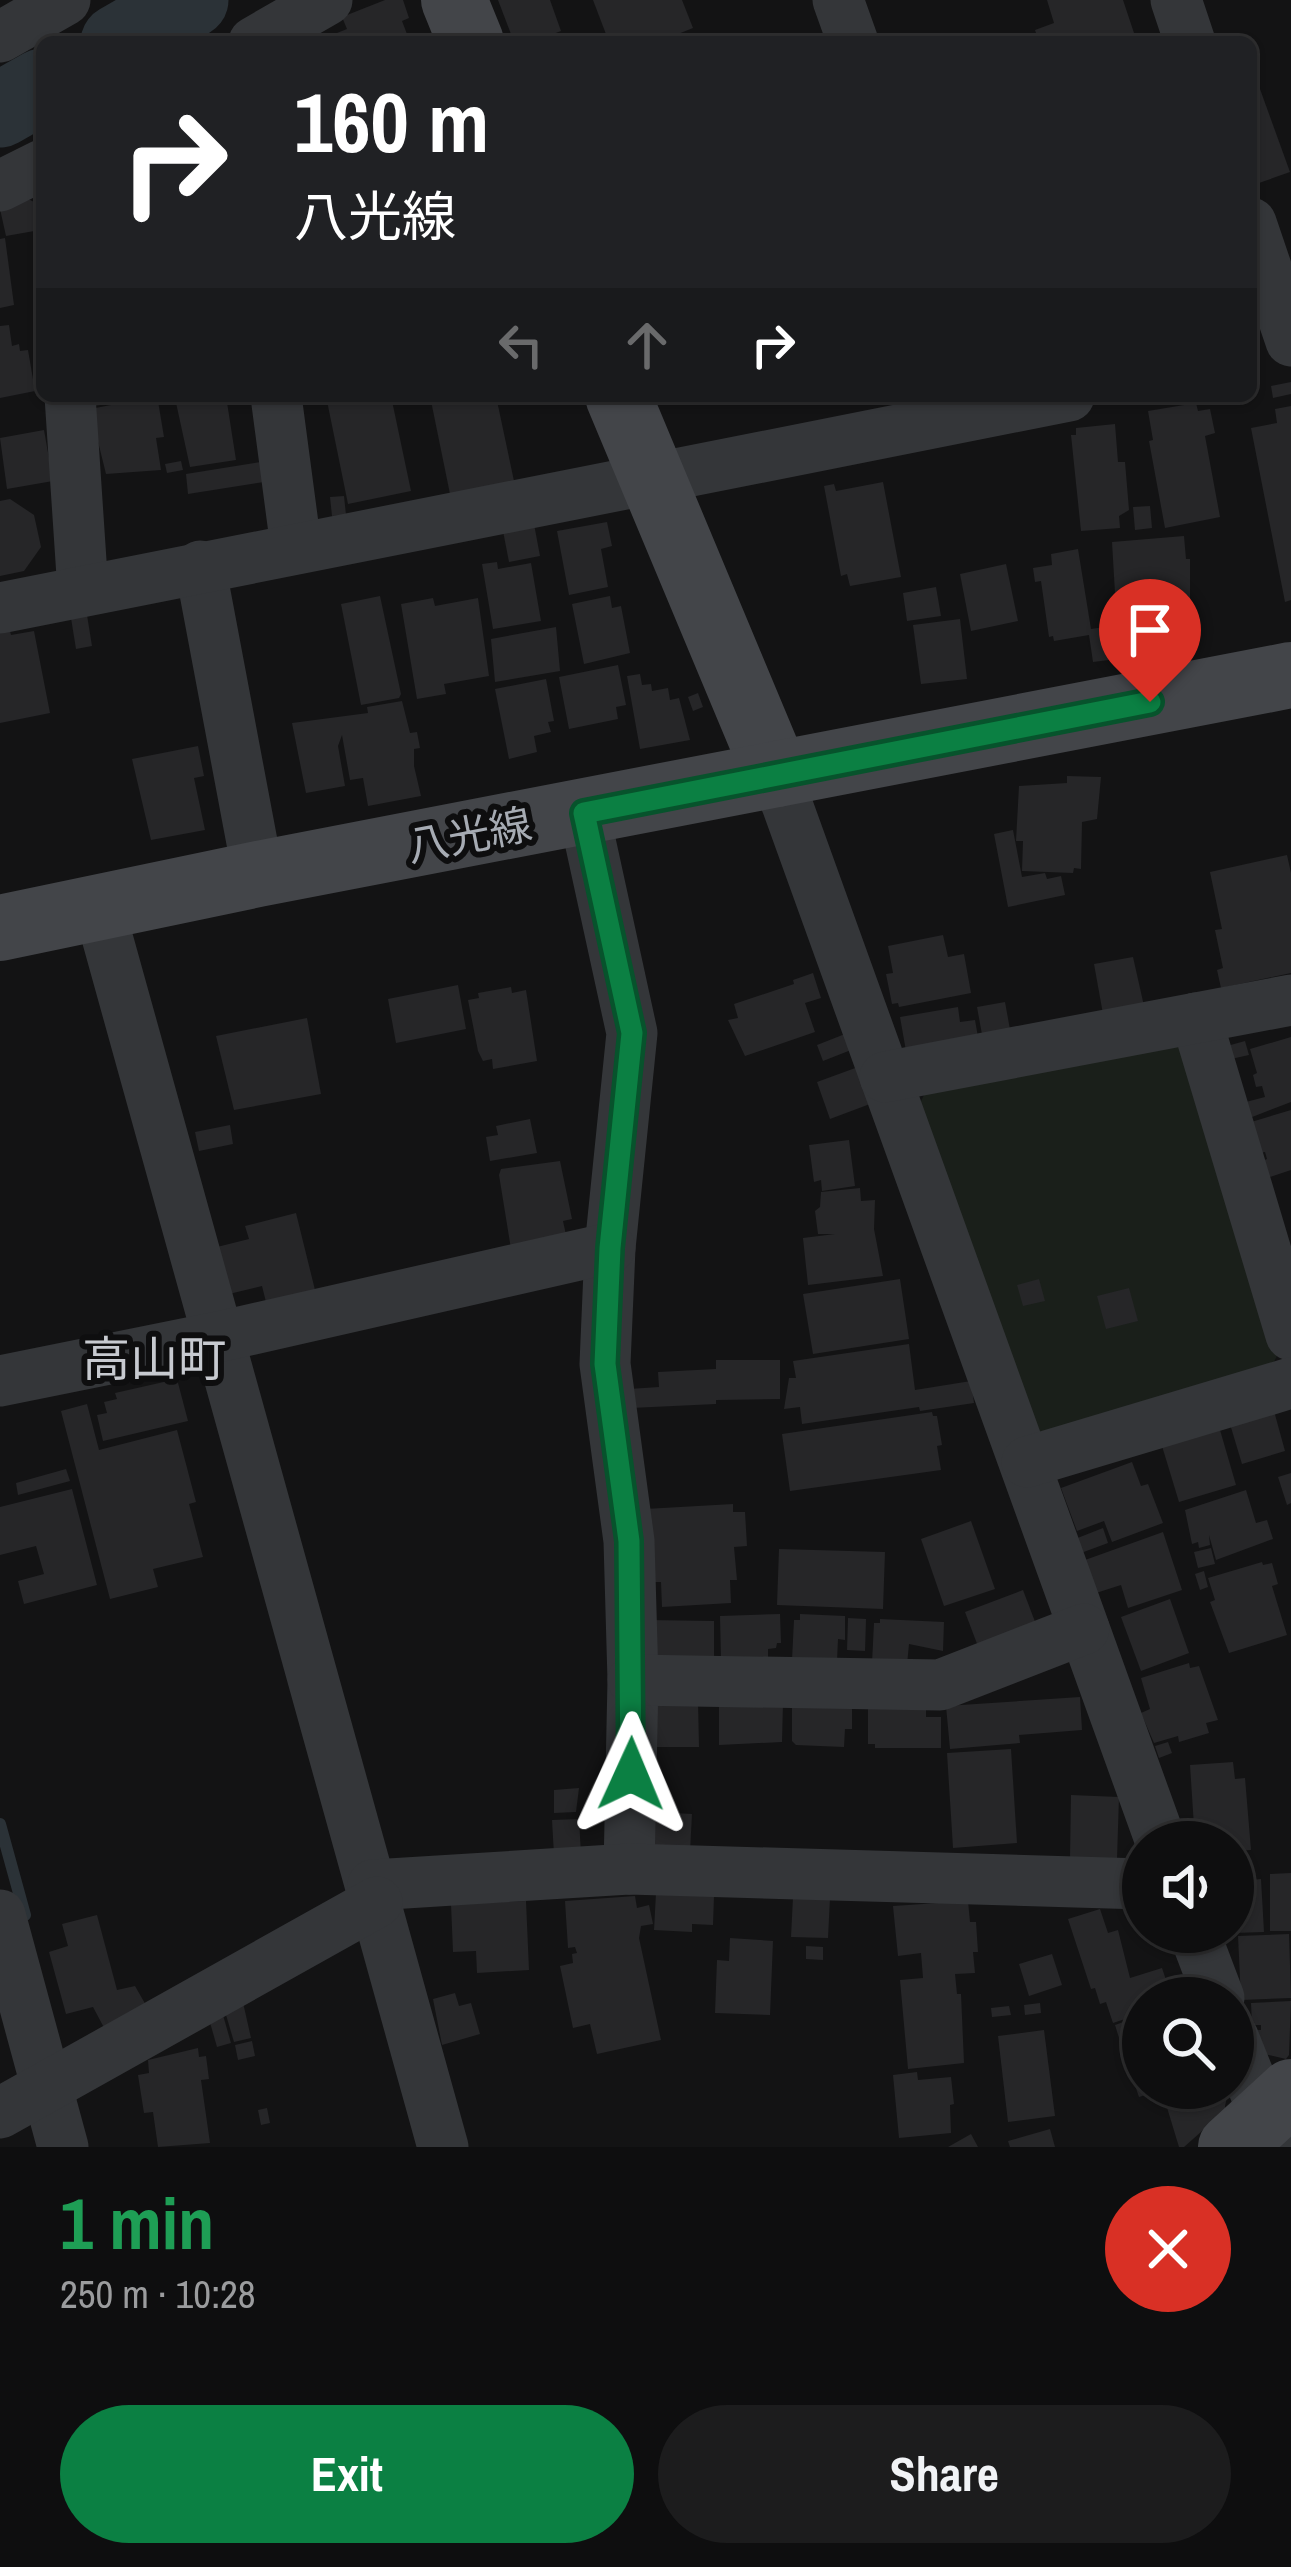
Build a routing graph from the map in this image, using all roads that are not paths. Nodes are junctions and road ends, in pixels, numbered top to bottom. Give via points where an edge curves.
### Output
1 (65, 0) edge
2 (327, 0) edge
3 (454, 0) edge
4 (838, 0) edge
5 (1176, 0) edge
6 (264, 36) edge
7 (469, 36) edge
8 (851, 36) edge
9 (1188, 36) edge
10 (0, 37) edge
11 (36, 168) edge
12 (0, 186) edge
13 (1257, 241) edge
14 (1291, 340) edge
15 (1291, 352) edge
16 (1257, 359) edge
17 (70, 402) edge
18 (277, 402) edge
19 (620, 402) edge
20 (1008, 402) edge
21 (977, 405) edge
22 (651, 476) junction
23 (296, 547) junction
24 (200, 566) junction
25 (83, 591) junction
26 (0, 608) edge
27 (1291, 675) edge
28 (776, 774) junction
29 (584, 813) junction
30 (258, 874) junction
31 (99, 908) junction
32 (0, 928) edge
33 (1291, 1000) edge
34 (1196, 1018) junction
35 (885, 1077) junction
36 (610, 1248) junction
37 (1291, 1335) edge
38 (218, 1337) junction
39 (0, 1381) edge
40 (1291, 1382) edge
41 (1027, 1462) junction
42 (1084, 1629) junction
43 (633, 1679) junction
44 (1154, 1821) edge
45 (629, 1869) junction
46 (1122, 1884) edge
47 (375, 1894) junction
48 (0, 1915) edge
49 (48, 2088) junction
50 (1254, 2095) edge
51 (0, 2114) edge
52 (1265, 2126) edge
53 (63, 2147) edge
54 (443, 2147) edge

1 - 10 street
2 - 6 street
3 - 7 street
4 - 8 street
5 - 9 street
11 - 12 street
13 - 14 street
15 - 16 street
17 - 25 street
18 - 23 street
19 - 22 street
20 - 21 street
21 - 22 street
22 - 23 street
22 - 28 street
23 - 24 street
24 - 25 street
24 - 30 street
25 - 26 street
27 - 28 street, 八光線
28 - 29 street, 八光線
28 - 35 street
29 - 30 street, 八光線
29 - 36 street via 632,1033
30 - 31 street, 八光線
31 - 32 street, 八光線
31 - 38 street
33 - 34 street
34 - 35 street
34 - 37 street
35 - 41 street
36 - 38 street
36 - 43 street via 605,1364 629,1541
38 - 39 street
38 - 47 street
40 - 41 street
41 - 42 street
42 - 43 street via 940,1685
42 - 44 street
43 - 45 street
45 - 46 street
45 - 47 street
47 - 49 street
47 - 54 street
48 - 49 street
49 - 51 street
49 - 53 street
50 - 52 street

